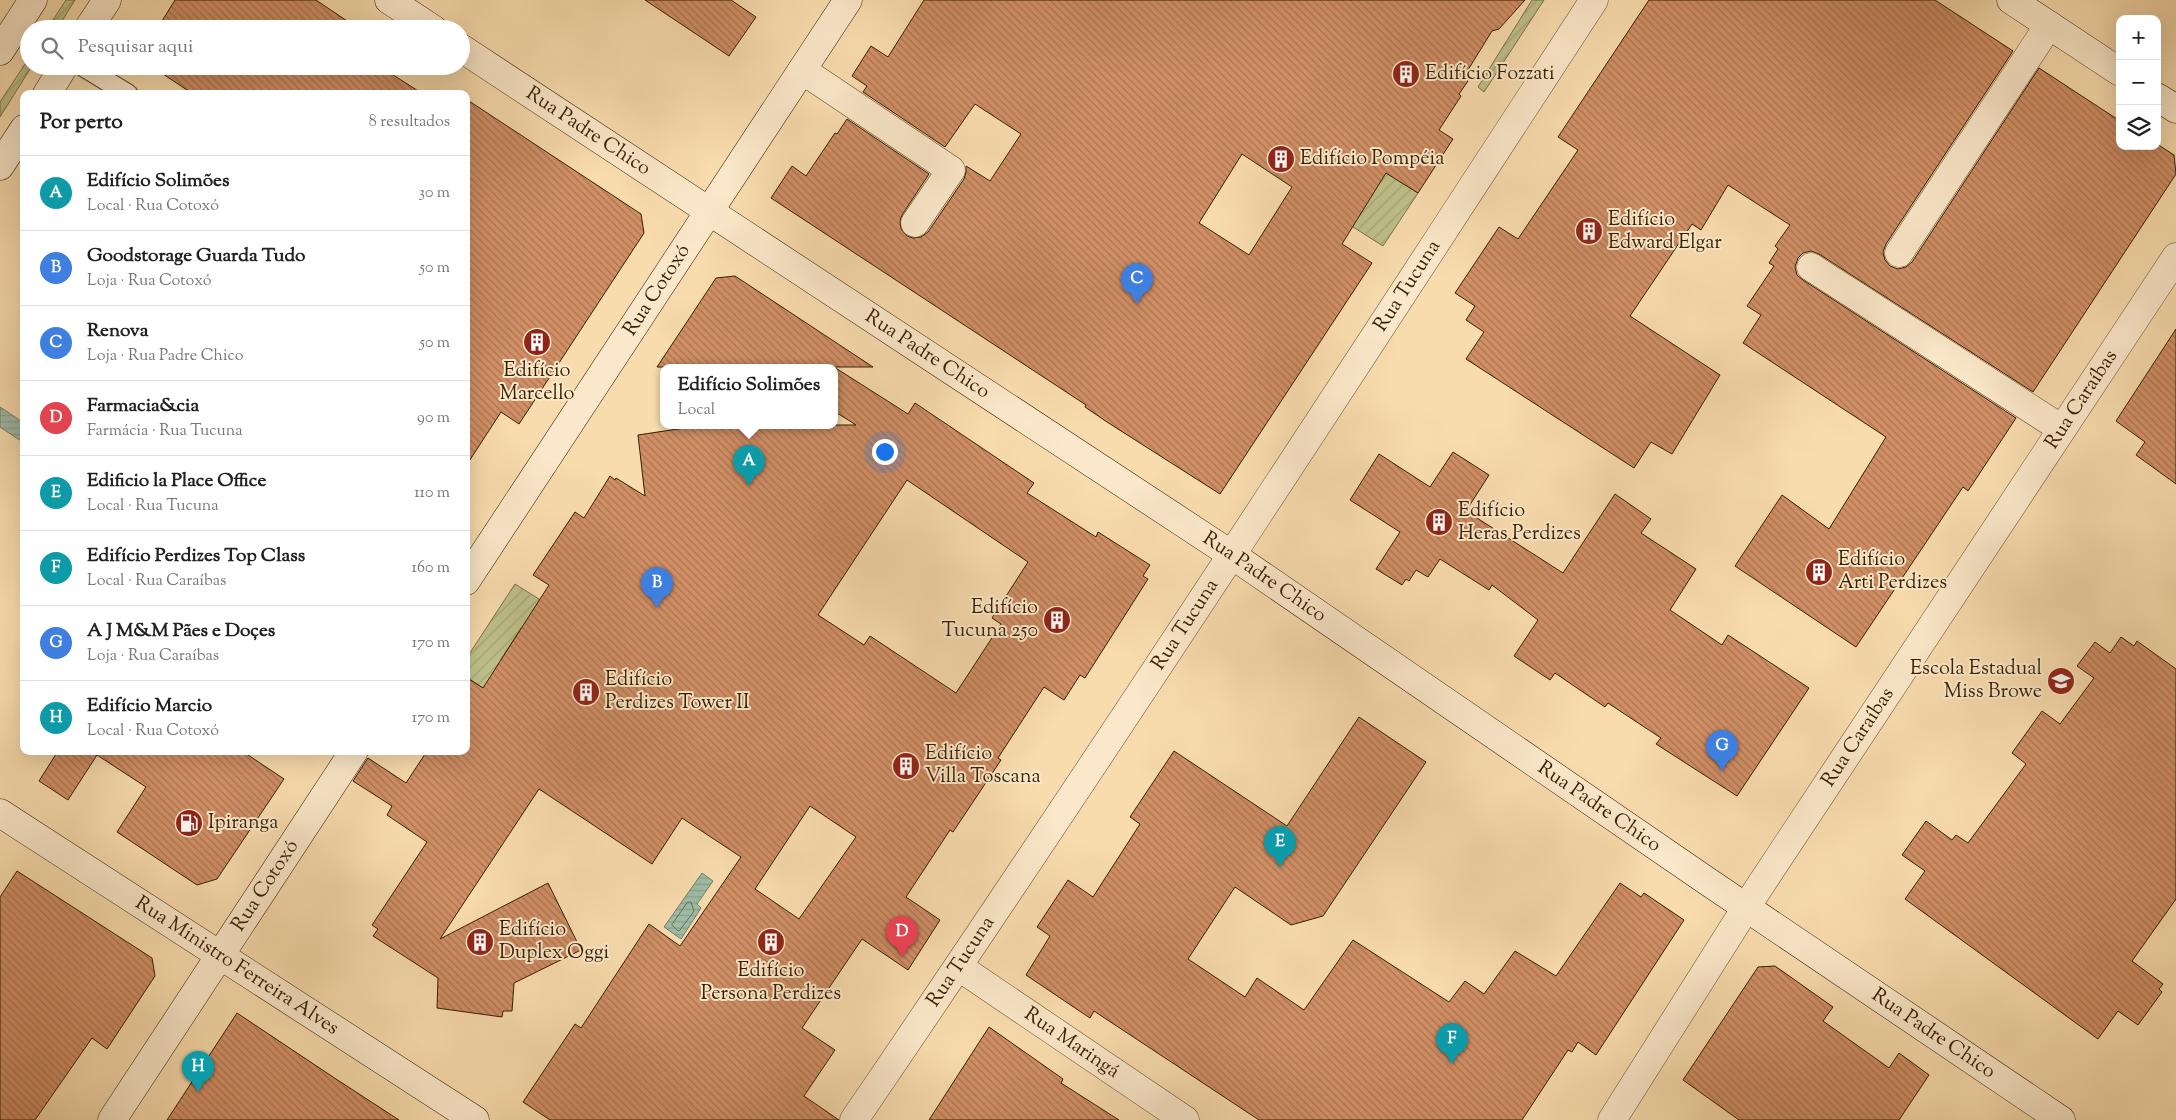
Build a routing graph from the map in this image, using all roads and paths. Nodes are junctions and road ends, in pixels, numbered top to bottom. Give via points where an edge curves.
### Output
1 (33, 0) edge
2 (107, 0) edge
3 (389, 0) edge
4 (848, 0) edge
5 (1594, 0) edge
6 (2011, 0) edge
7 (20, 20) edge
8 (20, 20) edge
9 (94, 20) edge
10 (419, 20) edge
11 (2049, 25) junction
12 (0, 51) edge
13 (470, 54) edge
14 (2116, 69) edge
15 (802, 70) junction
16 (59, 75) edge
17 (97, 75) edge
18 (49, 90) edge
19 (121, 90) edge
20 (2161, 100) edge
21 (2176, 109) edge
22 (20, 135) edge
23 (0, 166) edge
24 (710, 211) junction
25 (915, 223) dead end
26 (1899, 253) dead end
27 (2176, 257) edge
28 (1811, 267) dead end
29 (2062, 429) junction
30 (1232, 555) junction
31 (470, 575) edge
32 (351, 755) edge
33 (0, 813) edge
34 (1746, 907) junction
35 (220, 954) junction
36 (958, 967) junction
37 (112, 1120) edge
38 (475, 1120) edge
39 (854, 1120) edge
40 (1185, 1120) edge
41 (1612, 1120) edge
42 (2060, 1120) edge

1 - 7 street
2 - 9 street
3 - 10 street
4 - 15 street, Rua Cotoxó
5 - 30 street, Rua Tucuna
6 - 11 street
8 - 12 street
11 - 14 street
11 - 26 street
13 - 24 street, Rua Padre Chico
15 - 24 street, Rua Cotoxó
15 - 25 street via 951,170
16 - 18 street
17 - 19 lane
20 - 21 street
22 - 23 street
24 - 30 street, Rua Padre Chico
24 - 31 street, Rua Cotoxó
27 - 29 street, Rua Caraíbas
28 - 29 street
29 - 34 street, Rua Caraíbas
30 - 34 street, Rua Padre Chico
30 - 36 street, Rua Tucuna
32 - 35 street, Rua Cotoxó
33 - 35 street, Rua Ministro Ferreira Alves
34 - 41 street, Rua Caraíbas
34 - 42 street, Rua Padre Chico
35 - 37 street, Rua Cotoxó
35 - 38 street, Rua Ministro Ferreira Alves
36 - 39 street, Rua Tucuna
36 - 40 street, Rua Maringá

